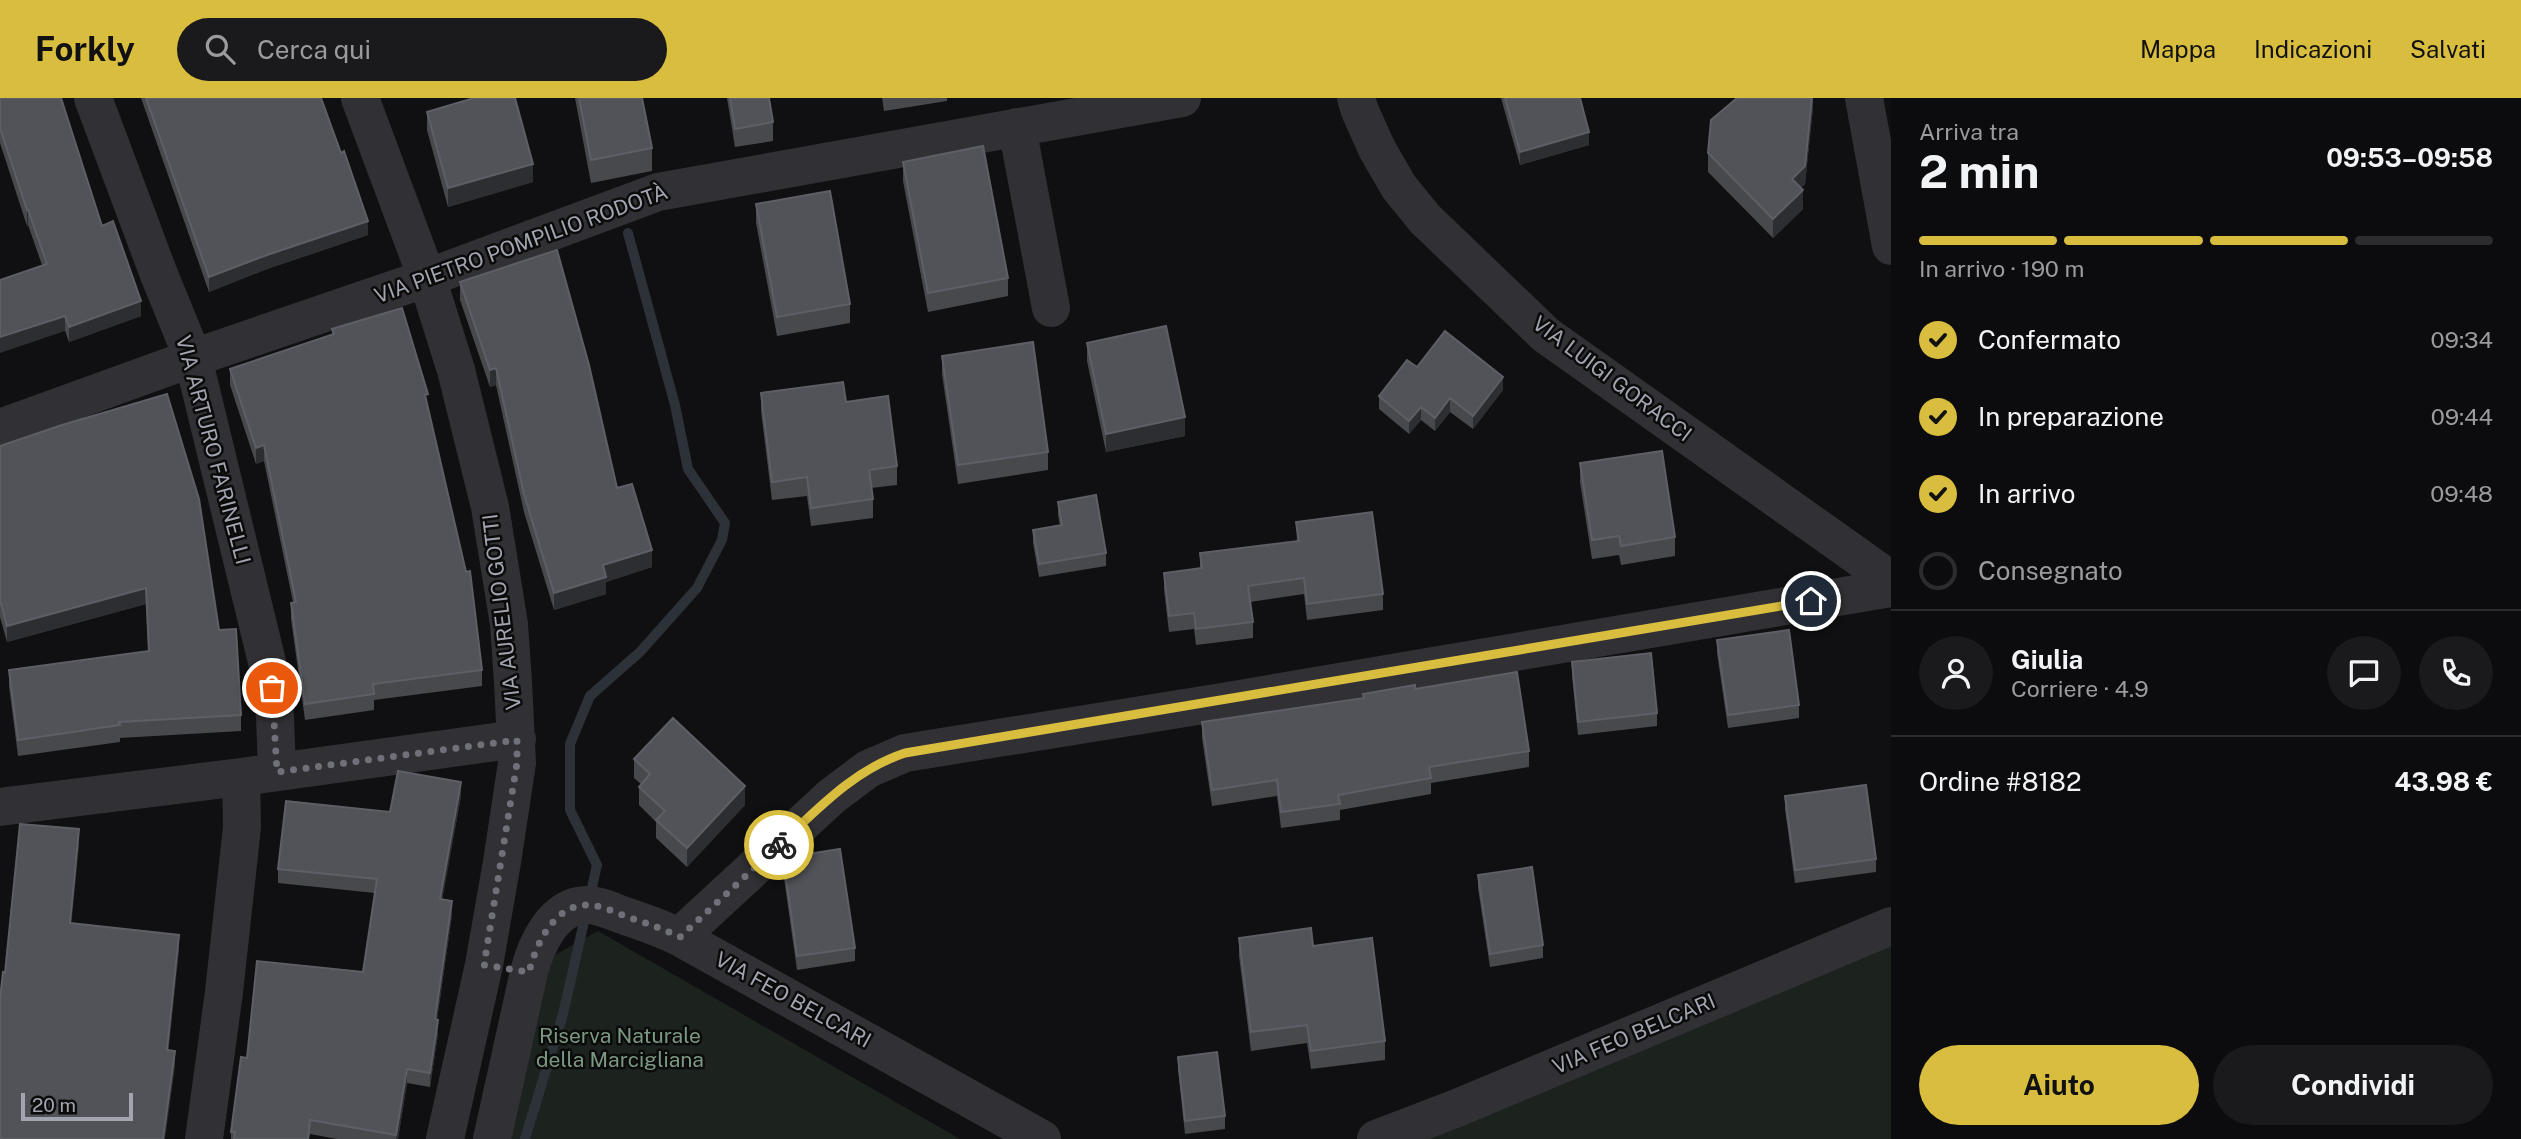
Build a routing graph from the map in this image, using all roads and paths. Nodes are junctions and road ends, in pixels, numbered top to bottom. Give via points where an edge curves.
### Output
1 (93, 98) edge
2 (360, 98) edge
3 (1182, 98) edge
4 (1356, 98) edge
5 (1864, 98) edge
6 (1017, 127) junction
7 (1891, 246) edge
8 (427, 278) junction
9 (1051, 308) dead end
10 (193, 358) junction
11 (0, 428) edge
12 (1891, 580) edge
13 (1891, 588) edge
14 (517, 740) junction
15 (259, 775) junction
16 (0, 807) edge
17 (1891, 926) edge
18 (680, 937) junction
19 (484, 965) junction
20 (529, 972) junction
21 (204, 1139) edge
22 (445, 1139) edge
23 (492, 1139) edge
24 (1042, 1139) edge
25 (1376, 1139) edge

1 - 10 street, VIA ARTURO FARINELLI
2 - 8 street, VIA AURELIO GOTTI
3 - 6 street, VIA PIETRO POMPILIO RODOTÀ
4 - 12 street, VIA LUIGI GORACCI via 1399,187 1425,219 1546,335
5 - 7 street
6 - 8 street, VIA PIETRO POMPILIO RODOTÀ via 658,192
6 - 9 street
8 - 10 street, VIA PIETRO POMPILIO RODOTÀ
8 - 14 street, VIA AURELIO GOTTI via 456,370 490,507 509,624
10 - 11 street, VIA PIETRO POMPILIO RODOTÀ
10 - 15 street, VIA ARTURO FARINELLI via 267,662 275,716
13 - 18 street via 905,753 867,769 832,796
14 - 15 street
14 - 19 street, VIA AURELIO GOTTI
15 - 16 street
15 - 21 street, VIA ARTURO FARINELLI via 242,827
17 - 25 street, VIA FEO BELCARI
18 - 20 street, VIA FEO BELCARI via 595,906 576,906 549,927
18 - 24 street, VIA FEO BELCARI
19 - 20 street
19 - 22 street, VIA AURELIO GOTTI
20 - 23 street, VIA FEO BELCARI

